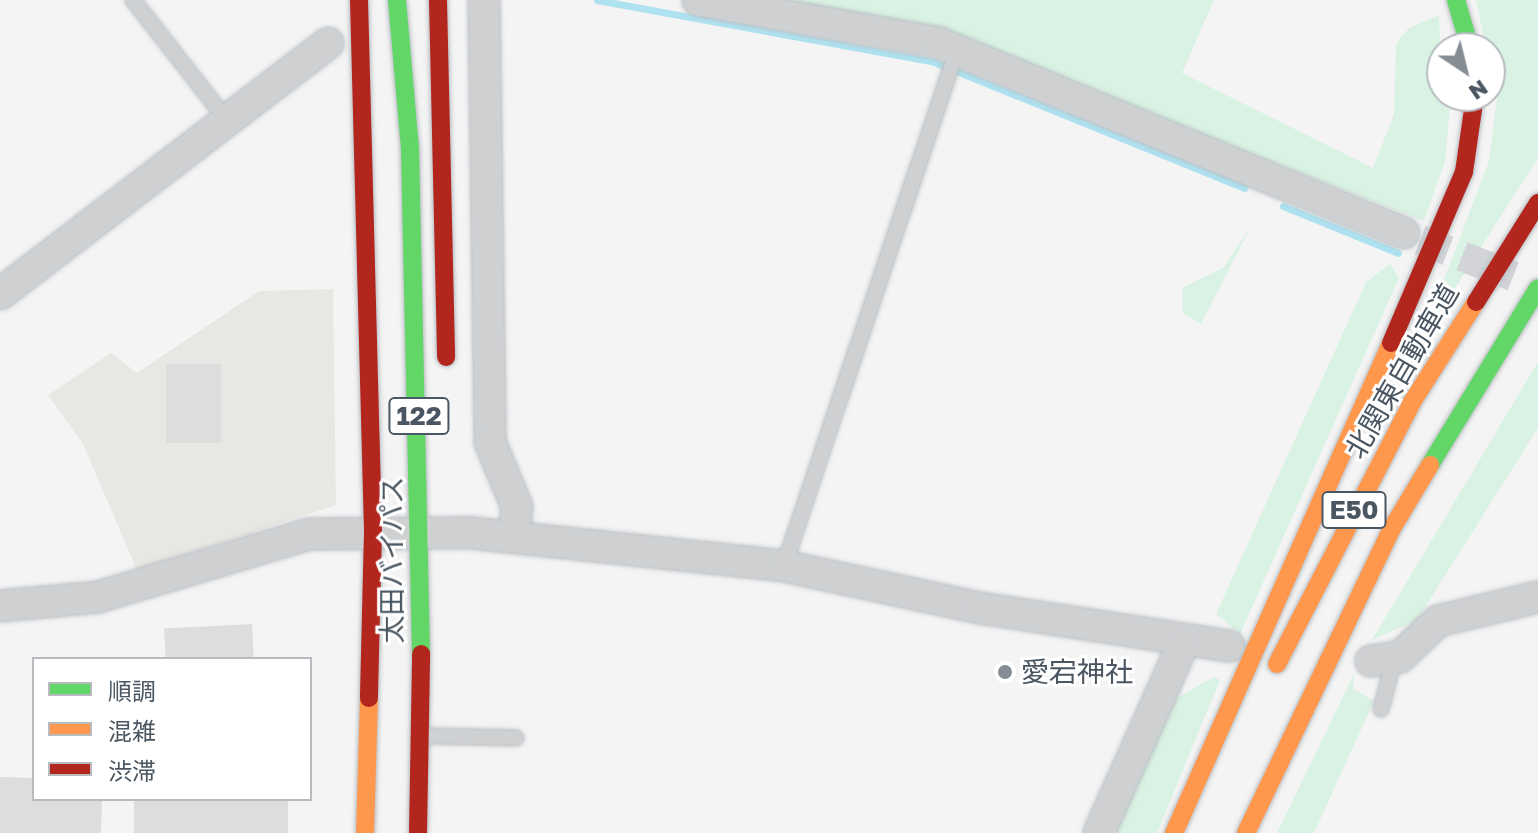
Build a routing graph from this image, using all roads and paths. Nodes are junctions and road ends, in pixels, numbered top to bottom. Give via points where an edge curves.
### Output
1 (133, 0) edge
2 (359, 0) edge
3 (397, 0) edge
4 (438, 0) edge
5 (484, 0) edge
6 (698, 0) edge
7 (1456, 0) edge
8 (1465, 32) edge
9 (362, 38) junction
10 (328, 43) joint
11 (957, 50) junction
12 (1473, 112) edge
13 (226, 119) junction
14 (1538, 203) edge
15 (1404, 233) tunnel mouth
16 (1538, 288) edge
17 (0, 294) edge
18 (1538, 312) edge
19 (445, 377) dead end
20 (1457, 414) junction
21 (439, 477) dead end
22 (373, 531) junction
23 (423, 533) junction
24 (514, 536) junction
25 (784, 566) junction
26 (1538, 597) edge
27 (0, 606) edge
28 (1184, 642) junction
29 (1229, 646) dead end
30 (1383, 660) joint
31 (1266, 685) dead end
32 (1381, 709) dead end
33 (1246, 725) dead end
34 (419, 736) junction
35 (516, 738) dead end
36 (1228, 766) dead end
37 (365, 833) edge
38 (418, 833) edge
39 (1099, 833) edge
40 (1174, 833) edge
41 (1246, 833) edge

1 - 13 lane
2 - 9 highway, 太田バイパス / 122
3 - 23 highway, 太田バイパス / 122 via 410,150
4 - 19 highway
5 - 24 street via 490,442 517,507
6 - 11 street
7 - 8 highway
9 - 10 lane
9 - 22 highway, 太田バイパス / 122
10 - 13 street
11 - 15 street
11 - 25 lane
12 - 40 highway via 1464,172 1442,233 1317,499
13 - 17 street
14 - 31 highway, 北関東自動車道 / E50 via 1412,402
16 - 20 highway, E50
18 - 20 highway
20 - 41 highway, E50 via 1391,530
21 - 23 highway
22 - 23 street
22 - 27 street via 286,539 98,597
22 - 37 highway, 太田バイパス / 122
23 - 24 street
23 - 34 highway, 太田バイパス / 122
24 - 25 street
25 - 28 street
26 - 30 street via 1438,621
28 - 29 street
28 - 39 street
30 - 32 lane
33 - 36 highway
34 - 35 lane
34 - 38 highway, 太田バイパス / 122

